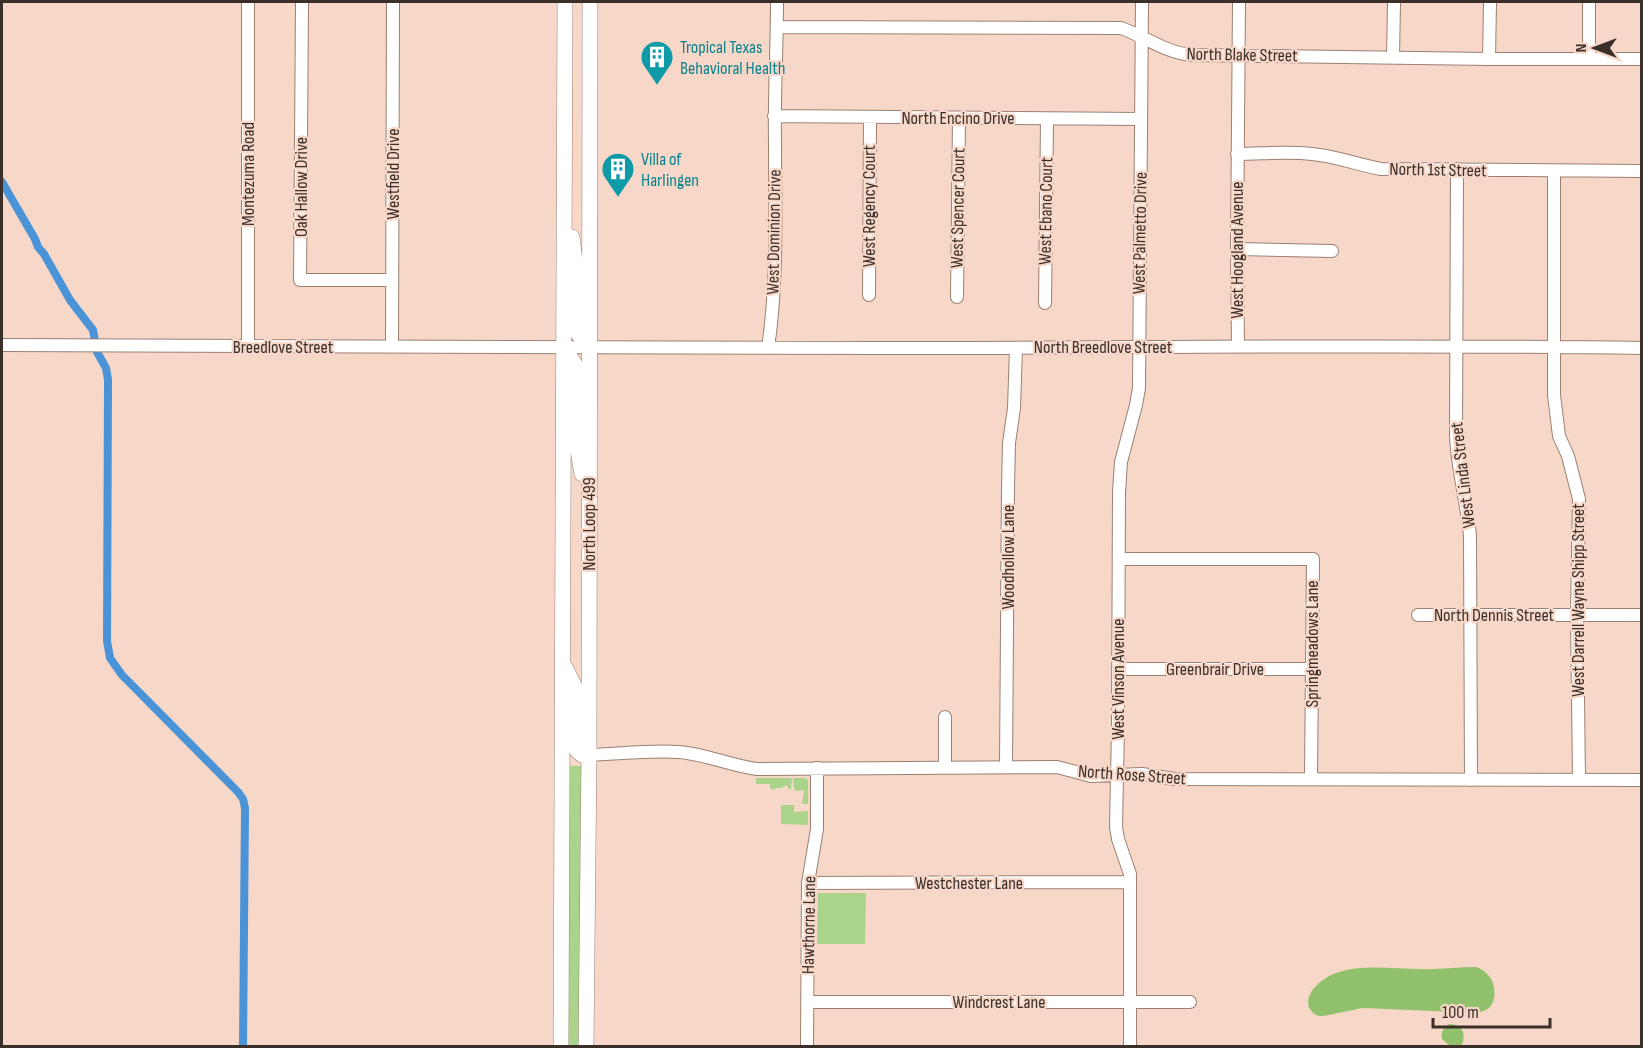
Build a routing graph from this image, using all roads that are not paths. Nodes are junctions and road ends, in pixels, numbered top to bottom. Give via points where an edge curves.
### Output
1 (248, 2) edge
2 (302, 2) edge
3 (393, 2) edge
4 (565, 2) edge
5 (590, 2) edge
6 (777, 2) edge
7 (1142, 2) edge
8 (1239, 2) edge
9 (1394, 2) edge
10 (1490, 2) edge
11 (1589, 2) edge
12 (777, 27) junction
13 (1142, 36) junction
14 (1239, 56) junction
15 (1393, 58) junction
16 (1489, 59) junction
17 (1589, 59) junction
18 (1641, 59) edge
19 (774, 116) junction
20 (870, 118) junction
21 (959, 118) junction
22 (1047, 119) junction
23 (1141, 119) junction
24 (1237, 154) junction
25 (1457, 169) junction
26 (1554, 171) junction
27 (1641, 171) edge
28 (565, 196) junction
29 (1237, 249) junction
30 (1332, 251) dead end
31 (392, 280) junction
32 (868, 295) dead end
33 (957, 297) dead end
34 (1045, 303) dead end
35 (2, 345) edge
36 (248, 346) junction
37 (1238, 346) junction
38 (1456, 346) junction
39 (392, 347) junction
40 (1139, 347) junction
41 (1554, 347) junction
42 (565, 348) junction
43 (589, 348) junction
44 (768, 348) junction
45 (1016, 348) junction
46 (1641, 348) edge
47 (589, 506) junction
48 (1119, 559) junction
49 (1471, 614) junction
50 (1418, 615) dead end
51 (1577, 615) junction
52 (1641, 615) edge
53 (563, 665) junction
54 (1118, 669) junction
55 (1312, 669) junction
56 (945, 717) dead end
57 (589, 754) junction
58 (945, 767) junction
59 (1006, 767) junction
60 (818, 768) junction
61 (1117, 774) junction
62 (1311, 779) junction
63 (1579, 779) junction
64 (1471, 780) junction
65 (1641, 780) edge
66 (1130, 882) junction
67 (808, 883) junction
68 (808, 1002) junction
69 (1130, 1002) junction
70 (1190, 1002) dead end
71 (561, 1047) edge
72 (586, 1047) edge
73 (807, 1047) edge
74 (1130, 1047) edge

1 - 36 street, Montezuma Road
2 - 31 street, Oak Hallow Drive via 300,280
3 - 31 street, Westfield Drive
4 - 28 main road, North Loop 499
5 - 43 main road, North Loop 499
6 - 12 street, West Dominion Drive
7 - 13 street, West Palmetto Drive
8 - 14 street, West Hoogland Avenue
9 - 15 street
10 - 16 street
11 - 17 street
12 - 13 street, North Blake Street via 1100,27 1122,28
12 - 19 street, West Dominion Drive
13 - 14 street, North Blake Street via 1179,54
13 - 23 street, West Palmetto Drive
14 - 15 street, North Blake Street
14 - 24 street, West Hoogland Avenue
15 - 16 street, North Blake Street
16 - 17 street, North Blake Street
17 - 18 street, North Blake Street
19 - 20 street, North Encino Drive
19 - 44 street, West Dominion Drive via 775,273
20 - 21 street, North Encino Drive
20 - 32 street, West Regency Court
21 - 22 street, North Encino Drive
21 - 33 street, West Spencer Court
22 - 23 street, North Encino Drive
22 - 34 street, West Ebano Court
23 - 40 street, West Palmetto Drive
24 - 25 street, North 1st Street via 1311,154 1381,169
24 - 29 street, West Hoogland Avenue
25 - 26 street, North 1st Street
25 - 38 street, West Linda Street
26 - 27 street, North 1st Street
26 - 41 street, West Darrell Wayne Shipp Street
28 - 42 main road, North Loop 499
28 - 43 main road via 576,269 576,331
29 - 30 street
29 - 37 street, West Hoogland Avenue
31 - 39 street, Westfield Drive
35 - 36 street, Breedlove Street
36 - 39 street, Breedlove Street
37 - 38 street, North Breedlove Street
37 - 40 street, North Breedlove Street
38 - 41 street, North Breedlove Street
38 - 49 street, West Linda Street via 1456,451 1470,528
39 - 42 street, Breedlove Street
40 - 45 street, North Breedlove Street
40 - 48 street, West Vinson Avenue via 1138,396 1119,472
41 - 46 street, North Breedlove Street
41 - 51 street, West Darrell Wayne Shipp Street via 1557,427 1578,499
42 - 43 street, North Breedlove Street
42 - 47 main road via 576,366 575,432
42 - 53 main road, North Loop 499
43 - 44 street, North Breedlove Street
43 - 47 main road, North Loop 499
44 - 45 street, North Breedlove Street
45 - 59 street, Woodhollow Lane via 1008,477
47 - 57 main road, North Loop 499
48 - 54 street, West Vinson Avenue
48 - 55 street, Springmeadows Lane via 1312,559
49 - 50 street, North Dennis Street
49 - 51 street, North Dennis Street
49 - 64 street, West Linda Street
51 - 52 street, North Dennis Street
51 - 63 street, West Darrell Wayne Shipp Street
53 - 57 main road via 574,685 577,751
53 - 71 main road, North Loop 499
54 - 55 street, Greenbrair Drive
54 - 61 street, West Vinson Avenue
55 - 62 street, Springmeadows Lane
56 - 58 street
57 - 60 street, North Rose Street via 678,752 742,767
57 - 72 main road, North Loop 499
58 - 59 street, North Rose Street
58 - 60 street, North Rose Street
59 - 61 street, North Rose Street via 1057,767 1091,776
60 - 67 street, Hawthorne Lane via 817,829
61 - 62 street, North Rose Street via 1175,779
61 - 66 street, West Vinson Avenue via 1116,827
62 - 64 street, North Rose Street
63 - 64 street, North Rose Street
63 - 65 street, North Rose Street
66 - 67 street, Westchester Lane
66 - 69 street, West Vinson Avenue
67 - 68 street, Hawthorne Lane
68 - 69 street, Windcrest Lane
68 - 73 street, Hawthorne Lane
69 - 70 street, Windcrest Lane
69 - 74 street, West Vinson Avenue

